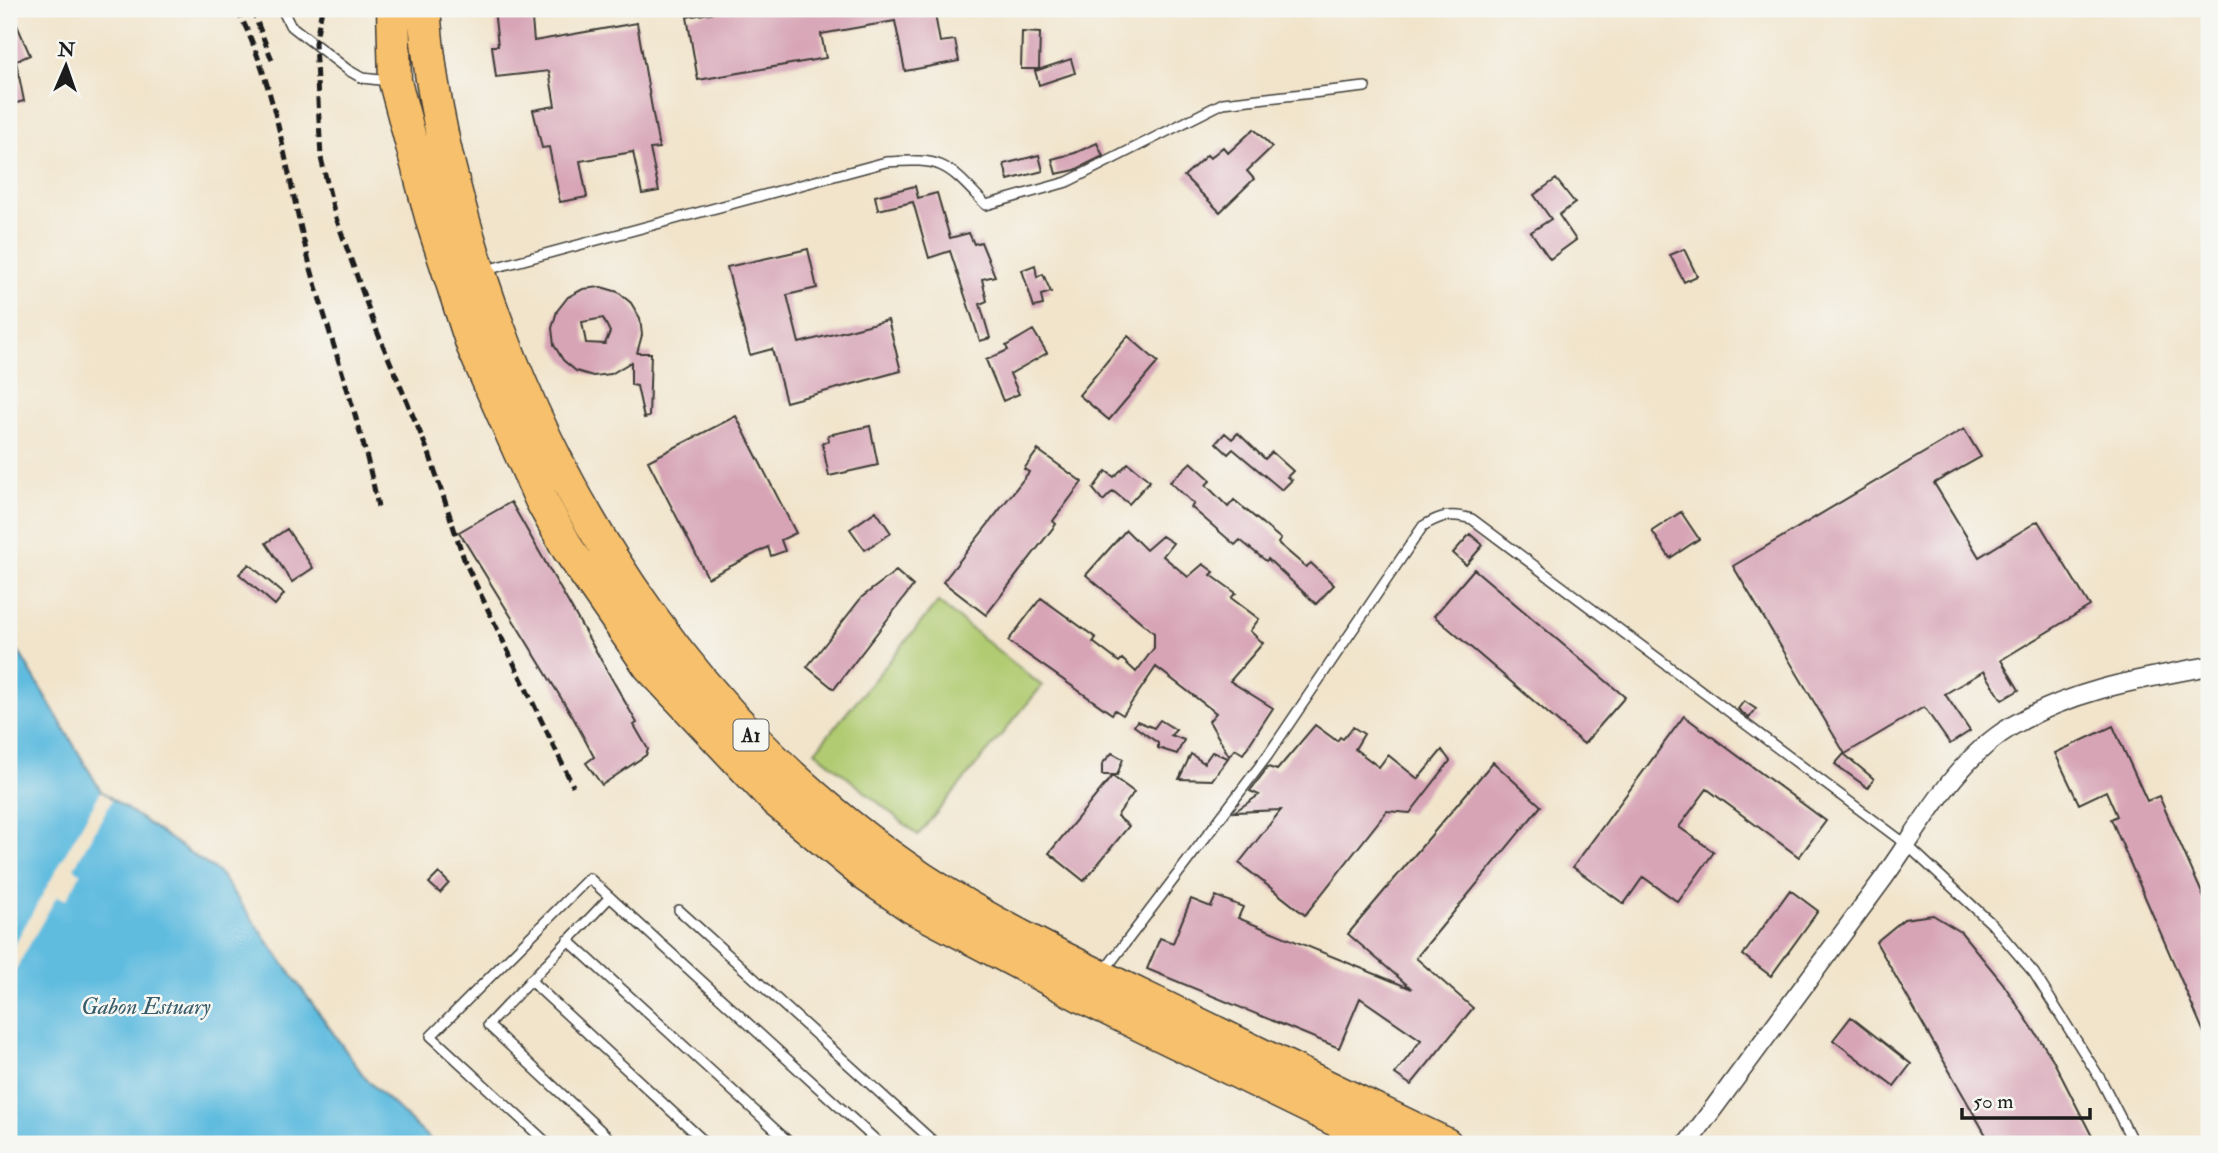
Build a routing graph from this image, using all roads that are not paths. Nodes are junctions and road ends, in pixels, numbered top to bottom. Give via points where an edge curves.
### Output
1 (282, 9) edge
2 (393, 9) edge
3 (424, 9) edge
4 (395, 82) junction
5 (1365, 87) dead end
6 (466, 278) junction
7 (2209, 666) edge
8 (1907, 845) junction
9 (610, 898) junction
10 (679, 910) dead end
11 (568, 940) junction
12 (530, 980) junction
13 (1093, 987) junction
14 (548, 1144) edge
15 (615, 1144) edge
16 (707, 1144) edge
17 (791, 1144) edge
18 (880, 1144) edge
19 (936, 1144) edge
20 (1385, 1144) edge
21 (1446, 1144) edge
22 (1687, 1144) edge
23 (2134, 1144) edge

1 - 4 lane via 290,25 348,70 362,78
2 - 4 highway, A1
3 - 6 highway, A1 via 428,62
4 - 6 highway, A1
5 - 6 lane via 1223,103 1066,182 986,205 953,171 926,159 886,162
6 - 13 highway, A1 via 487,381 541,500 575,559 649,666 776,801 864,874 957,933
7 - 8 street via 2083,692 2011,726 1942,791
8 - 13 lane via 1472,519 1440,516 1423,526 1268,755
8 - 22 street
8 - 23 lane via 1992,924 2034,973 2101,1080
9 - 11 lane
9 - 14 lane via 589,878 431,1036
9 - 18 lane
10 - 19 lane
11 - 12 lane
11 - 17 lane
12 - 15 lane via 488,1025
12 - 16 lane
13 - 20 highway, A1
13 - 21 highway, A1

